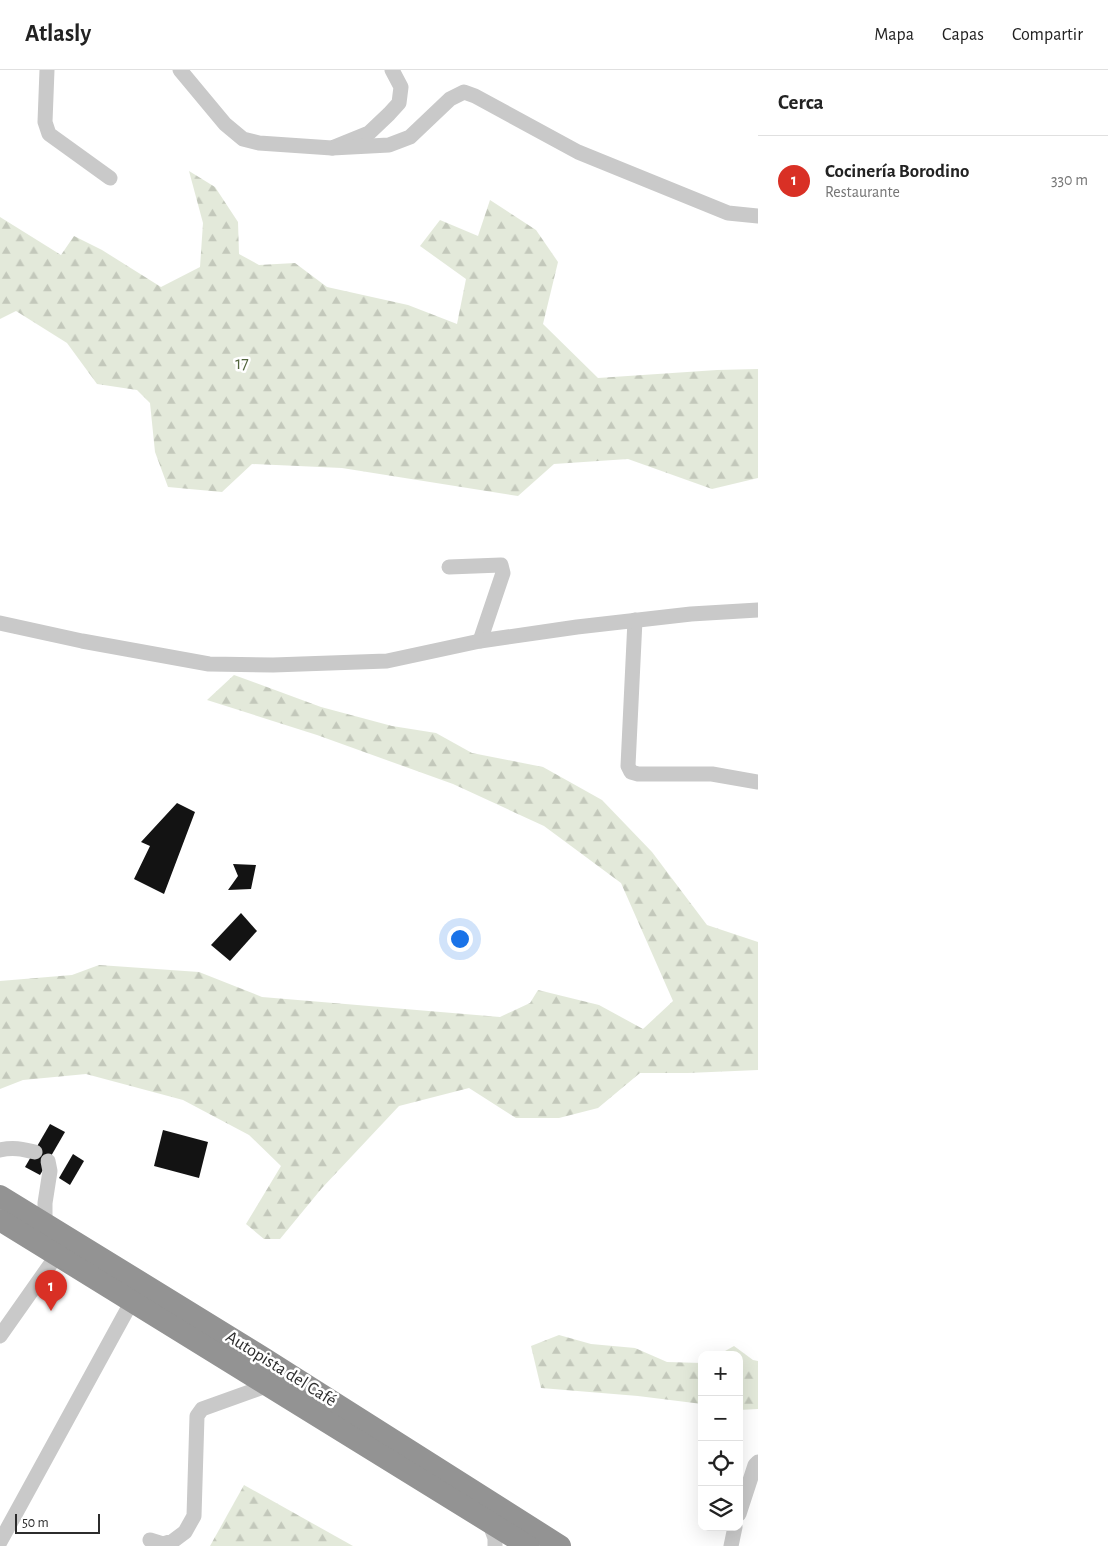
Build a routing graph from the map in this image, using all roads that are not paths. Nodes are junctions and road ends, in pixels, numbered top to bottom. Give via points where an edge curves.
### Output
1 (47, 70) edge
2 (180, 70) edge
3 (392, 70) edge
4 (332, 148) junction
5 (110, 178) dead end
6 (758, 216) edge
7 (449, 567) dead end
8 (758, 610) edge
9 (635, 620) junction
10 (0, 623) edge
11 (480, 641) junction
12 (758, 782) edge
13 (0, 1150) edge
14 (35, 1152) dead end
15 (48, 1162) dead end
16 (0, 1196) edge
17 (0, 1220) edge
18 (45, 1225) junction
19 (57, 1255) junction
20 (132, 1301) junction
21 (0, 1336) edge
22 (268, 1385) junction
23 (758, 1462) edge
24 (743, 1502) edge
25 (489, 1522) junction
26 (734, 1531) edge
27 (150, 1540) dead end
28 (0, 1542) edge
29 (495, 1546) edge
30 (528, 1546) edge
31 (560, 1546) edge
32 (731, 1546) edge

1 - 5 street via 46,122 49,134
2 - 4 street via 225,124 243,138 259,143
3 - 4 street via 400,87 399,103 369,133
4 - 6 street via 389,145 410,137 450,99 464,92 578,152 728,213
7 - 11 street via 501,565 503,573
8 - 9 street
9 - 11 street
9 - 12 street via 628,766 631,772 712,774
10 - 11 street via 209,664 387,661
13 - 14 street via 22,1148
15 - 18 street
16 - 18 highway, Autopista del Café
17 - 19 highway, Autopista del Café
18 - 31 highway, Autopista del Café via 262,1357
19 - 20 highway, Autopista del Café
19 - 21 street
20 - 22 highway, Autopista del Café
20 - 28 street
22 - 25 highway, Autopista del Café
22 - 27 street via 202,1408 197,1416 194,1516 186,1532 172,1542 163,1544
23 - 24 street
25 - 29 street
25 - 30 highway, Autopista del Café
26 - 32 street

